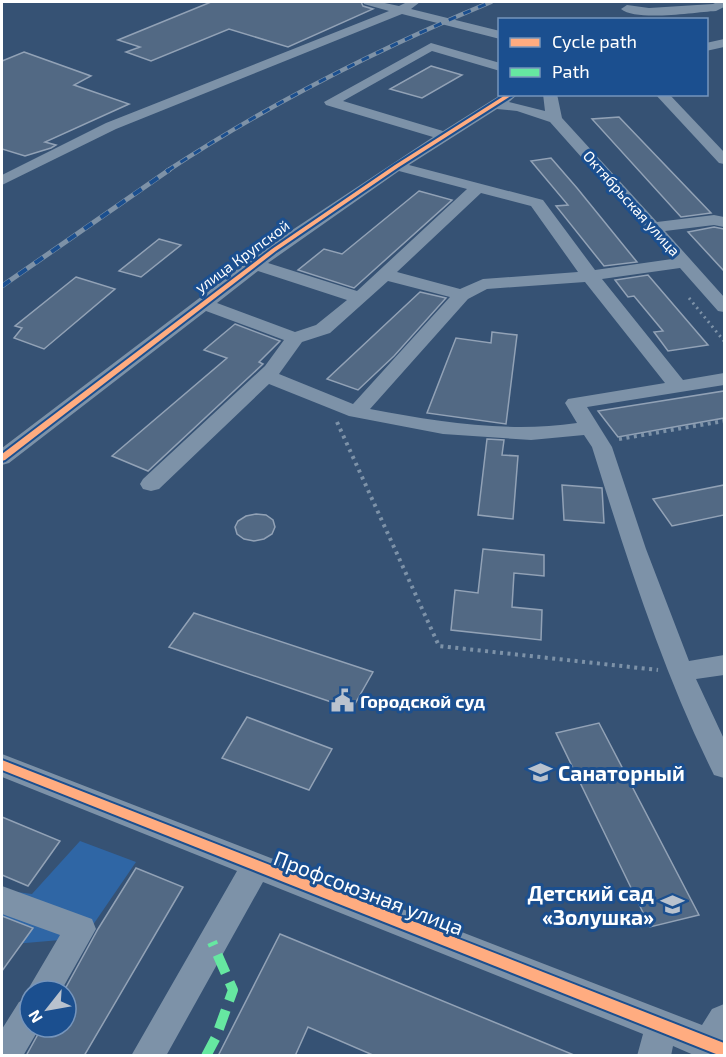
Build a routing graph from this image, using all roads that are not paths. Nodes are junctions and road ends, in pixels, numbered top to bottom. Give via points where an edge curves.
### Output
1 (368, 2) edge
2 (415, 2) edge
3 (724, 2) edge
4 (630, 5) edge
5 (399, 11) junction
6 (618, 18) edge
7 (498, 35) edge
8 (724, 43) edge
9 (498, 45) edge
10 (708, 47) edge
11 (473, 60) junction
12 (498, 66) edge
13 (509, 96) edge
14 (550, 96) edge
15 (663, 96) edge
16 (495, 105) junction
17 (555, 119) junction
18 (445, 136) junction
19 (724, 160) edge
20 (397, 166) junction
21 (2, 181) edge
22 (477, 188) junction
23 (724, 222) edge
24 (652, 228) junction
25 (686, 262) junction
26 (255, 264) junction
27 (387, 275) junction
28 (590, 276) junction
29 (462, 295) junction
30 (360, 298) junction
31 (204, 304) junction
32 (724, 307) edge
33 (295, 338) junction
34 (266, 376) junction
35 (724, 379) edge
36 (678, 387) junction
37 (356, 412) junction
38 (594, 435) junction
39 (2, 458) edge
40 (151, 484) dead end
41 (724, 665) edge
42 (680, 672) junction
43 (2, 765) edge
44 (724, 767) edge
45 (256, 866) junction
46 (2, 900) edge
47 (50, 979) edge
48 (18, 1033) edge
49 (719, 1038) edge
50 (657, 1041) edge
51 (4, 1056) edge
52 (147, 1056) edge

1 - 5 street
2 - 5 street
3 - 4 street via 716,7 649,12
4 - 6 street
5 - 7 street
5 - 21 street via 111,126
8 - 10 street
9 - 11 street
11 - 12 street
11 - 18 street via 431,47 331,102
13 - 16 street, улица Крупской
14 - 17 street
15 - 19 street
16 - 17 street via 519,107
16 - 18 street, улица Крупской
17 - 24 street, Октябрьская улица
18 - 20 street, улица Крупской
20 - 22 street
20 - 26 street, улица Крупской
22 - 27 street
22 - 28 street via 537,203
23 - 24 street
24 - 25 street, Октябрьская улица
25 - 28 street
25 - 32 street, Октябрьская улица
26 - 30 street
26 - 31 street, улица Крупской
27 - 29 street
27 - 30 street
28 - 29 street via 483,284
28 - 36 street
29 - 37 street
30 - 33 street via 323,329
31 - 33 street
31 - 39 street, улица Крупской
33 - 34 street
34 - 37 street
34 - 40 street
35 - 36 street
36 - 38 street via 575,403
37 - 38 street via 445,429
38 - 42 street
41 - 42 street
42 - 44 street
43 - 45 street, Профсоюзная улица
45 - 50 street, Профсоюзная улица
45 - 52 street
46 - 47 street via 81,929
48 - 51 street
49 - 50 street, Профсоюзная улица

